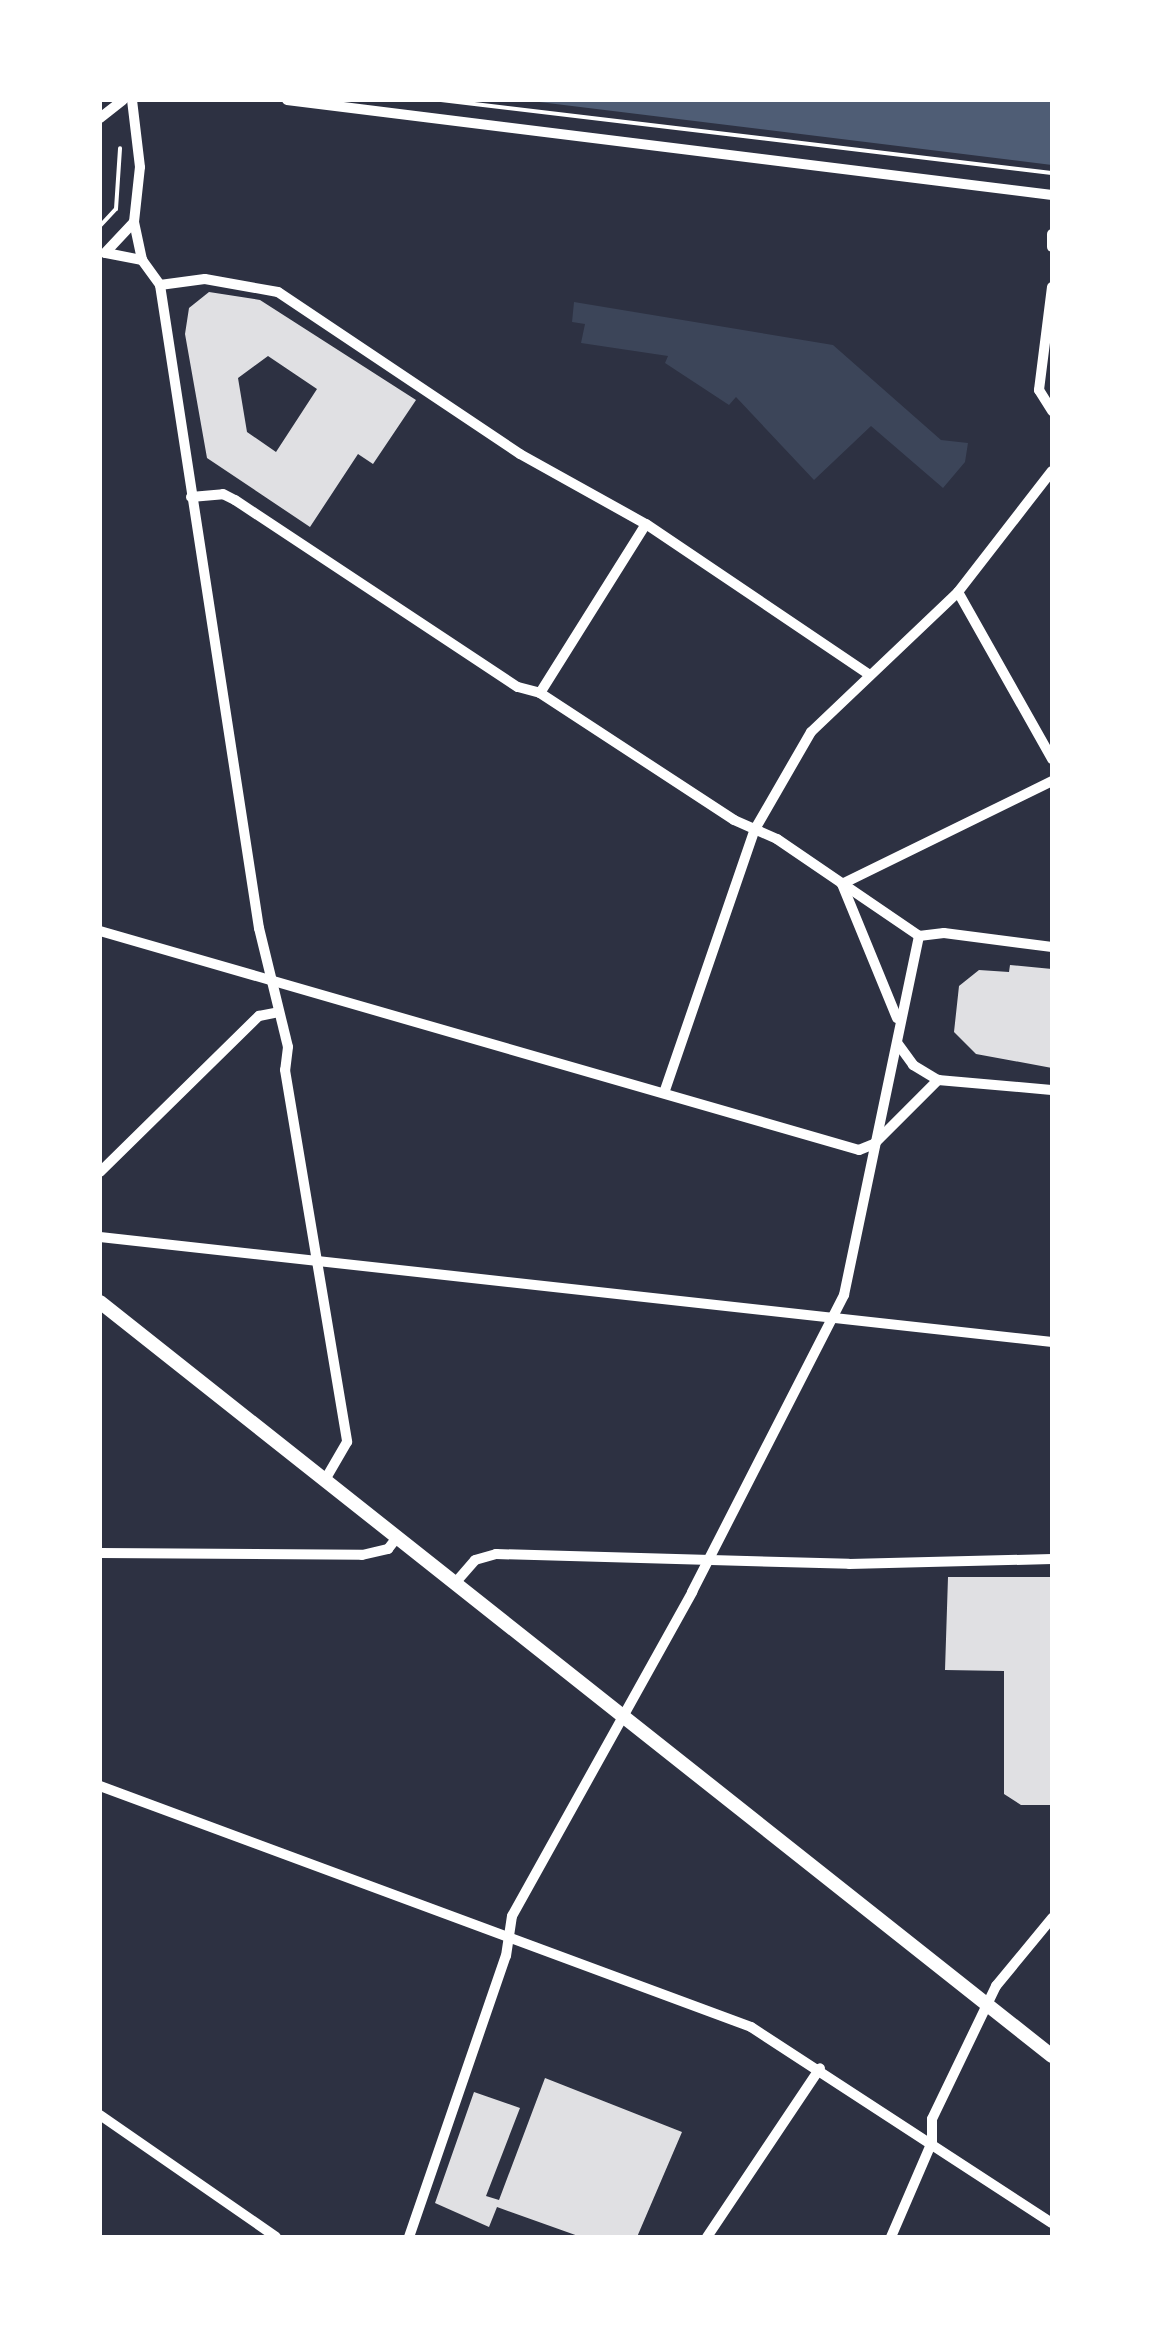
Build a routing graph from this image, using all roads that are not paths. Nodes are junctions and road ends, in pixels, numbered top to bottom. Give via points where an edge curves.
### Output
1 (124, 100) edge
2 (132, 100) edge
3 (288, 100) edge
4 (100, 118) edge
5 (1052, 195) edge
6 (134, 222) junction
7 (1052, 234) edge
8 (1052, 246) edge
9 (102, 253) edge
10 (142, 260) junction
11 (160, 285) junction
12 (1052, 287) edge
13 (1052, 412) edge
14 (1052, 470) edge
15 (191, 497) junction
16 (646, 524) junction
17 (958, 592) junction
18 (866, 673) junction
19 (540, 692) junction
20 (1052, 759) edge
21 (1052, 780) edge
22 (754, 829) junction
23 (842, 884) junction
24 (100, 930) edge
25 (919, 936) junction
26 (1052, 947) edge
27 (272, 979) junction
28 (279, 1012) junction
29 (898, 1044) junction
30 (938, 1080) junction
31 (1052, 1090) edge
32 (664, 1092) junction
33 (874, 1144) junction
34 (100, 1172) edge
35 (100, 1236) edge
36 (317, 1259) junction
37 (100, 1302) edge
38 (836, 1316) junction
39 (1052, 1342) edge
40 (326, 1480) junction
41 (398, 1536) junction
42 (100, 1552) edge
43 (710, 1558) junction
44 (1052, 1559) edge
45 (456, 1582) junction
46 (624, 1715) junction
47 (100, 1786) edge
48 (1052, 1918) edge
49 (509, 1936) junction
50 (987, 2003) junction
51 (1052, 2056) edge
52 (820, 2068) junction
53 (100, 2115) edge
54 (932, 2142) junction
55 (1052, 2223) edge
56 (276, 2237) edge
57 (409, 2237) edge
58 (707, 2237) edge
59 (891, 2237) edge

1 - 4 street
2 - 6 street via 140,167
3 - 5 street
6 - 9 street
6 - 10 street
7 - 8 street
9 - 10 street
10 - 11 street
11 - 15 street
11 - 16 street via 192,278 270,288 520,454
12 - 13 street via 1039,390
14 - 17 street
15 - 19 street via 224,494 235,500 518,687
15 - 27 street
16 - 18 street
16 - 19 street
17 - 18 street
17 - 20 street
18 - 22 street via 811,732
19 - 22 street
21 - 23 street
22 - 23 street
22 - 32 street
23 - 25 street
23 - 29 street via 897,1009
24 - 27 street
25 - 26 street via 944,933
25 - 29 street
27 - 28 street
27 - 32 street
28 - 34 street via 259,1016
28 - 36 street
29 - 30 street via 913,1065
29 - 33 street
30 - 31 street
30 - 33 street
32 - 33 street via 859,1150
33 - 38 street
35 - 36 street
36 - 38 street
36 - 40 street via 346,1442
37 - 40 street
38 - 39 street
38 - 43 street
40 - 41 street
41 - 42 street via 388,1549 362,1555
41 - 45 street
43 - 44 street via 849,1564
43 - 45 street via 496,1554 475,1560
43 - 46 street
45 - 46 street
46 - 49 street via 512,1916
46 - 50 street
47 - 49 street
48 - 50 street
49 - 52 street via 751,2026
49 - 57 street
50 - 51 street
50 - 54 street via 932,2119
52 - 54 street
52 - 58 street
53 - 56 street
54 - 55 street
54 - 59 street

